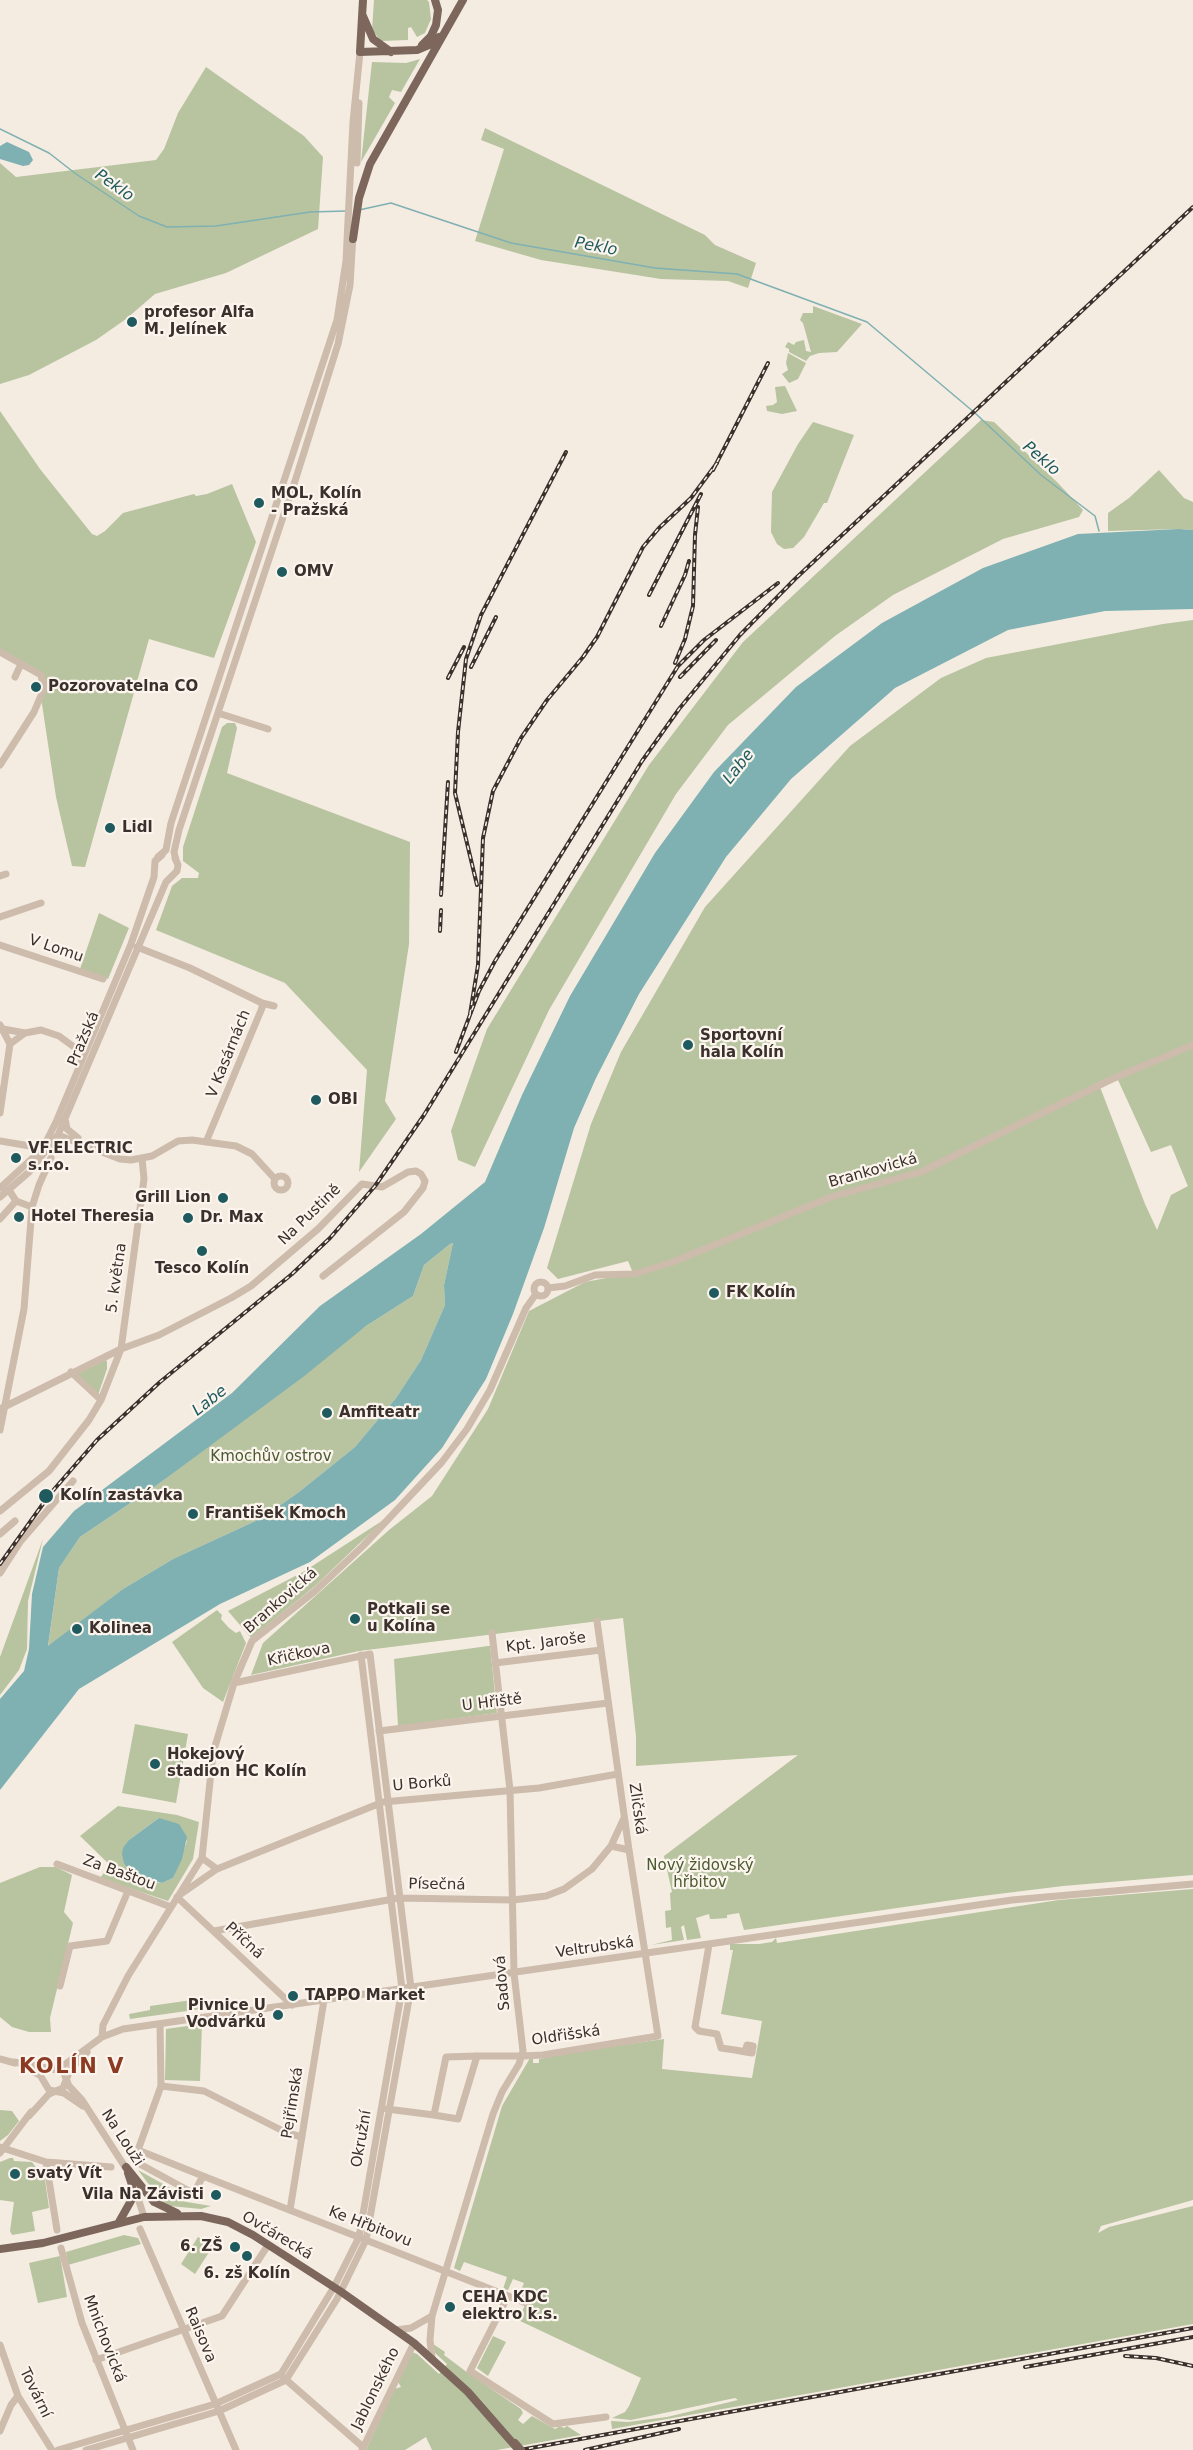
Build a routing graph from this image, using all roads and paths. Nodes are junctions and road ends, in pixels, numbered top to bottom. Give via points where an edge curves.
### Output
1 (363, 0) edge
2 (435, 0) edge
3 (463, 0) edge
4 (362, 13) junction
5 (446, 30) junction
6 (360, 52) junction
7 (392, 52) junction
8 (402, 52) junction
9 (355, 198) junction
10 (353, 219) junction
11 (353, 239) joint
12 (0, 652) edge
13 (21, 664) junction
14 (15, 677) dead end
15 (218, 713) junction
16 (268, 729) dead end
17 (0, 765) edge
18 (158, 856) junction
19 (176, 860) junction
20 (154, 870) junction
21 (171, 877) junction
22 (41, 903) dead end
23 (0, 917) edge
24 (0, 945) edge
25 (136, 947) junction
26 (103, 979) dead end
27 (262, 1003) junction
28 (274, 1006) dead end
29 (2, 1027) edge
30 (25, 1033) junction
31 (10, 1044) junction
32 (1193, 1045) edge
33 (74, 1047) dead end
34 (0, 1113) edge
35 (65, 1118) junction
36 (56, 1122) junction
37 (58, 1135) junction
38 (47, 1140) junction
39 (0, 1141) edge
40 (206, 1142) junction
41 (30, 1146) dead end
42 (90, 1146) junction
43 (51, 1158) dead end
44 (142, 1158) junction
45 (276, 1179) dead end
46 (0, 1188) edge
47 (9, 1190) junction
48 (0, 1197) edge
49 (16, 1201) junction
50 (32, 1207) junction
51 (0, 1219) edge
52 (323, 1276) dead end
53 (548, 1288) junction
54 (536, 1294) junction
55 (121, 1348) junction
56 (71, 1372) junction
57 (101, 1400) junction
58 (2, 1408) edge
59 (0, 1430) edge
60 (73, 1481) dead end
61 (1, 1508) edge
62 (15, 1521) dead end
63 (0, 1534) edge
64 (0, 1573) edge
65 (597, 1621) dead end
66 (492, 1633) dead end
67 (601, 1650) junction
68 (370, 1654) joint
69 (361, 1655) junction
70 (495, 1663) junction
71 (234, 1683) junction
72 (608, 1703) junction
73 (501, 1716) junction
74 (379, 1731) junction
75 (618, 1774) junction
76 (510, 1790) junction
77 (383, 1802) junction
78 (624, 1816) junction
79 (611, 1846) junction
80 (629, 1850) junction
81 (202, 1858) junction
82 (57, 1864) dead end
83 (218, 1869) junction
84 (1193, 1884) edge
85 (128, 1892) junction
86 (177, 1897) junction
87 (399, 1898) junction
88 (391, 1899) junction
89 (513, 1900) junction
90 (171, 1907) junction
91 (214, 1931) junction
92 (709, 1945) junction
93 (647, 1954) junction
94 (514, 1973) junction
95 (60, 1986) dead end
96 (411, 1988) junction
97 (402, 1989) junction
98 (324, 2000) junction
99 (292, 2005) junction
100 (160, 2024) junction
101 (658, 2036) joint
102 (102, 2037) junction
103 (745, 2052) dead end
104 (477, 2056) junction
105 (522, 2056) junction
106 (0, 2059) edge
107 (14, 2062) junction
108 (54, 2068) junction
109 (67, 2079) junction
110 (44, 2082) junction
111 (162, 2086) junction
112 (56, 2091) junction
113 (385, 2109) junction
114 (89, 2112) junction
115 (434, 2115) junction
116 (29, 2116) junction
117 (302, 2137) junction
118 (1, 2150) edge
119 (138, 2150) junction
120 (46, 2162) junction
121 (111, 2167) dead end
122 (126, 2167) junction
123 (203, 2176) junction
124 (147, 2193) junction
125 (290, 2210) junction
126 (180, 2215) junction
127 (144, 2217) junction
128 (119, 2222) junction
129 (140, 2229) dead end
130 (57, 2230) dead end
131 (362, 2239) junction
132 (268, 2244) junction
133 (61, 2248) dead end
134 (0, 2249) edge
135 (445, 2271) junction
136 (337, 2289) junction
137 (508, 2296) junction
138 (526, 2303) dead end
139 (432, 2316) junction
140 (184, 2330) junction
141 (396, 2330) junction
142 (414, 2343) junction
143 (0, 2345) edge
144 (432, 2358) junction
145 (96, 2360) junction
146 (283, 2377) junction
147 (18, 2396) junction
148 (217, 2407) junction
149 (606, 2417) dead end
150 (0, 2432) edge
151 (126, 2434) junction
152 (518, 2448) edge
153 (362, 2449) edge
154 (52, 2450) edge
155 (58, 2450) edge
156 (86, 2450) edge
157 (133, 2450) edge
158 (236, 2450) edge

1 - 4 main road
2 - 8 main road via 438,15 433,32 421,46
3 - 5 main road
4 - 6 main road
4 - 7 main road via 373,39
5 - 8 main road via 426,48
5 - 9 main road via 375,152
6 - 7 main road
6 - 9 street
7 - 8 main road
9 - 10 main road
10 - 11 main road
10 - 18 street via 329,351 173,818 166,850
11 - 15 street via 350,285 338,344
12 - 13 street
13 - 14 street
13 - 17 street via 41,675 45,686 34,712
15 - 16 street
15 - 19 street via 176,841
18 - 19 street via 169,855
18 - 20 street
19 - 21 street via 177,870
20 - 21 street via 162,878
20 - 36 street, Pražská via 131,944
21 - 25 street, Pražská
22 - 23 street
24 - 26 street, V Lomu
25 - 27 street, V Kasárnách
25 - 35 street, Pražská
27 - 28 street
27 - 40 street, V Kasárnách
29 - 30 street
29 - 31 street
30 - 31 street
30 - 33 street via 46,1031
31 - 34 street
32 - 53 street, Brankovická via 1112,1079 921,1172 831,1197 673,1262 634,1274 595,1275
35 - 37 street, Pražská
35 - 42 street via 69,1131
36 - 37 street
36 - 38 street, Pražská
37 - 38 street
37 - 42 street
37 - 47 street, Pražská via 38,1162
38 - 46 street, Pražská
39 - 41 street
40 - 44 street via 178,1141
40 - 45 street via 246,1149
42 - 44 street via 120,1159
43 - 50 street
44 - 55 street, 5. května via 144,1179
47 - 48 street, Pražská
47 - 49 street
49 - 50 street
49 - 51 street
50 - 58 street via 24,1309
52 - 55 street, Na Pustině via 404,1212 423,1188 421,1174 408,1172 382,1187 360,1186 318,1229 251,1286 159,1335
53 - 54 street, Brankovická via 544,1296
53 - 54 street, Brankovická via 544,1282 537,1283
54 - 71 street, Brankovická via 490,1390 442,1462 363,1546 314,1592 252,1641
55 - 56 street
55 - 57 street, 5. května
56 - 57 street
56 - 58 street
57 - 61 street, 5. května via 49,1471
58 - 59 street
60 - 64 street via 20,1542
62 - 63 street
65 - 67 street, Zličská
66 - 70 street, Sadová
67 - 70 street, Kpt. Jaroše
67 - 72 street, Zličská
68 - 69 street, Křičkova
68 - 74 street, Okružní
69 - 71 street, Křičkova
69 - 77 street, Okružní
70 - 73 street, Sadová
71 - 81 street, Brankovická via 213,1753
72 - 73 street, U Hřiště
72 - 75 street, Zličská
73 - 74 street, U Hřiště
73 - 76 street, Sadová
74 - 77 street, Okružní
75 - 76 street, U Borků
75 - 78 street, Zličská
76 - 77 street, U Borků
76 - 89 street, Sadová
77 - 83 street, U Borků
77 - 87 street, Okružní
77 - 88 street, Okružní
78 - 79 street, Písečná
78 - 80 street, Zličská
79 - 80 street
79 - 89 street, Písečná via 592,1869 564,1889 538,1898
80 - 93 street, Zličská
81 - 83 street
81 - 86 street, Brankovická
82 - 85 street, Za Baštou
83 - 86 street, U Borků
84 - 92 street, Veltrubská via 1012,1900
85 - 90 street, Za Baštou
85 - 95 street via 107,1941 70,1946
86 - 90 street, Brankovická
86 - 91 street, Příčná
87 - 88 street, Písečná
87 - 89 street, Písečná
87 - 96 street, Okružní
88 - 91 street, Písečná
88 - 97 street, Okružní
89 - 94 street, Sadová
90 - 102 street, Brankovická via 116,1999 103,2025
91 - 99 street, Příčná
92 - 93 street, Veltrubská
92 - 103 street via 695,2027 717,2034 721,2048
93 - 94 street, Veltrubská
93 - 101 street, Zličská
94 - 96 street, Veltrubská
94 - 105 street, Sadová
96 - 97 street, Veltrubská
96 - 113 street, Okružní
97 - 98 street, Veltrubská
97 - 113 street, Okružní
98 - 99 street, Veltrubská
98 - 117 street, Pejřimská
99 - 100 street, Veltrubská
100 - 102 street, Veltrubská via 115,2031
100 - 111 street
101 - 105 street, Oldřišská
102 - 108 street
102 - 109 street via 71,2068
104 - 105 street, Oldřišská
104 - 115 street via 458,2119
104 - 115 street, Oldřišská via 446,2057
105 - 135 street via 495,2106
106 - 107 street
107 - 108 street
107 - 110 street via 38,2074
108 - 109 street via 64,2072
108 - 110 street via 45,2074
109 - 112 street via 63,2088
109 - 114 street, Na Louži
110 - 112 street via 48,2089
110 - 116 street via 43,2092
111 - 117 street via 204,2091
111 - 119 street
112 - 114 street
112 - 116 street
113 - 115 street
113 - 131 street, Okružní
114 - 122 street, Na Louži
116 - 118 street
117 - 125 street, Pejřimská
118 - 120 street
119 - 123 street, Ke Hřbitovu
119 - 123 street via 138,2163 191,2192
120 - 121 street
120 - 130 street
122 - 124 main road
122 - 127 street, Na Louži
122 - 128 main road via 132,2195
123 - 125 street, Ke Hřbitovu
124 - 126 main road via 158,2204
124 - 127 main road via 150,2206
125 - 131 street, Ke Hřbitovu
126 - 127 main road, Ovčárecká
126 - 132 main road, Ovčárecká via 228,2222
127 - 128 main road, Ovčárecká
128 - 134 main road, Ovčárecká via 64,2238
129 - 140 street, Raisova
131 - 135 street, Ke Hřbitovu
131 - 136 street, Okružní
132 - 136 main road, Ovčárecká
132 - 140 street via 224,2314
133 - 145 street, Mnichovická via 71,2292
135 - 137 street, Ke Hřbitovu
135 - 139 street
136 - 141 main road, Ovčárecká
136 - 146 street, Okružní
137 - 138 street, Ke Hřbitovu
137 - 149 street via 470,2371 553,2424
139 - 141 street via 411,2328
139 - 144 street
140 - 145 street
140 - 148 street, Raisova
141 - 142 main road, Ovčárecká
142 - 144 main road, Ovčárecká
142 - 153 street, Jablonského
143 - 147 street, Tovární
144 - 152 main road, Ovčárecká
145 - 151 street, Mnichovická
146 - 148 street
146 - 153 street
147 - 150 street
147 - 154 street, Tovární
148 - 151 street
148 - 158 street, Raisova
151 - 155 street
151 - 156 street
151 - 157 street, Mnichovická

